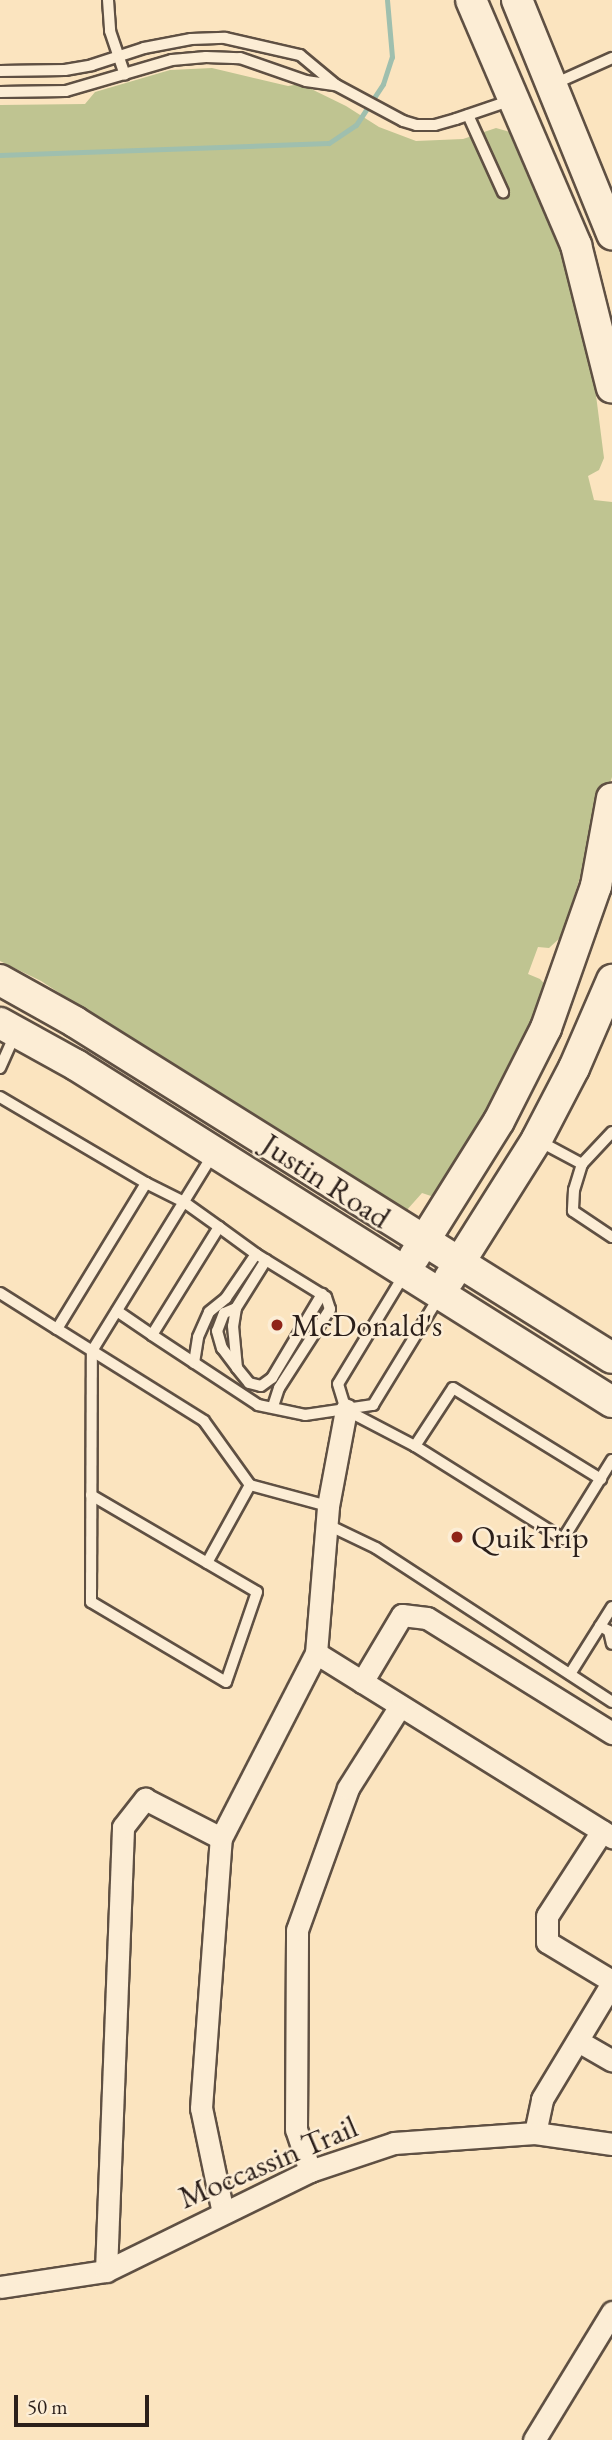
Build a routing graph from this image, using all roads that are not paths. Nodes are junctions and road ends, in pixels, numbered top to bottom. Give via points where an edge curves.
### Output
1 (108, 0) edge
2 (471, 0) edge
3 (517, 0) edge
4 (118, 57) junction
5 (612, 58) edge
6 (0, 71) edge
7 (125, 75) junction
8 (336, 85) junction
9 (551, 85) junction
10 (0, 92) edge
11 (513, 99) junction
12 (468, 115) junction
13 (503, 192) dead end
14 (612, 234) edge
15 (612, 388) edge
16 (612, 798) edge
17 (0, 980) edge
18 (562, 981) junction
19 (611, 988) edge
20 (8, 1027) edge
21 (0, 1068) edge
22 (0, 1097) edge
23 (612, 1132) edge
24 (537, 1139) junction
25 (214, 1152) junction
26 (582, 1164) junction
27 (146, 1183) junction
28 (184, 1202) junction
29 (219, 1227) junction
30 (612, 1237) edge
31 (424, 1240) junction
32 (261, 1257) junction
33 (460, 1262) junction
34 (405, 1273) junction
35 (0, 1293) edge
36 (322, 1294) junction
37 (440, 1294) junction
38 (236, 1308) junction
39 (117, 1311) junction
40 (57, 1329) junction
41 (152, 1335) junction
42 (92, 1351) junction
43 (612, 1358) edge
44 (194, 1363) junction
45 (237, 1368) junction
46 (612, 1402) edge
47 (273, 1406) junction
48 (346, 1410) junction
49 (415, 1446) junction
50 (612, 1460) edge
51 (605, 1478) edge
52 (250, 1485) junction
53 (91, 1495) junction
54 (327, 1515) junction
55 (207, 1563) junction
56 (612, 1606) edge
57 (607, 1629) edge
58 (612, 1644) edge
59 (316, 1653) junction
60 (570, 1674) junction
61 (362, 1682) junction
62 (612, 1702) edge
63 (400, 1706) junction
64 (612, 1733) edge
65 (607, 1834) edge
66 (221, 1838) junction
67 (612, 1982) edge
68 (578, 2041) junction
69 (612, 2061) edge
70 (535, 2133) junction
71 (612, 2144) edge
72 (310, 2171) junction
73 (223, 2213) junction
74 (106, 2271) junction
75 (0, 2287) edge
76 (612, 2312) edge
77 (534, 2440) edge

1 - 4 lane
2 - 11 main road
3 - 9 main road
4 - 6 lane via 65,70
4 - 7 lane
4 - 8 lane via 191,39 225,38 300,55
5 - 9 lane
7 - 8 lane via 172,60 240,58 306,81
7 - 10 lane via 66,91
8 - 12 lane via 403,121 435,125
9 - 11 main road
9 - 14 main road
11 - 12 lane
11 - 15 main road via 576,245
12 - 13 lane
16 - 18 main road via 596,886
17 - 31 main road, Justin Road
18 - 19 main road
18 - 31 main road via 546,1028 499,1121
19 - 24 main road
20 - 21 lane
20 - 25 main road, Justin Road
22 - 27 lane
23 - 26 lane
24 - 26 lane
24 - 33 main road
25 - 28 lane
25 - 34 main road, Justin Road
26 - 30 lane via 573,1211
27 - 28 lane
27 - 40 lane
28 - 29 lane
28 - 39 lane
29 - 32 lane
29 - 41 lane
31 - 33 main road, Justin Road
31 - 34 main road
32 - 36 lane
32 - 38 lane
32 - 44 lane via 209,1312
33 - 37 main road
33 - 43 main road, Justin Road
34 - 37 main road, Justin Road
34 - 48 lane via 338,1384
35 - 40 lane
36 - 45 lane via 268,1382 261,1386 249,1383
36 - 47 lane via 330,1309 279,1388
37 - 46 main road, Justin Road
37 - 48 lane via 373,1405
38 - 45 lane
38 - 45 lane via 224,1313 217,1331 222,1348
39 - 41 lane
39 - 42 lane
40 - 42 lane
41 - 44 lane
42 - 52 lane via 204,1422
42 - 53 lane
44 - 47 lane via 258,1405
47 - 48 lane via 305,1415
48 - 49 lane
48 - 54 street
49 - 51 lane via 453,1388
49 - 51 lane via 563,1539
50 - 51 lane
52 - 54 lane
52 - 55 lane
53 - 55 lane
53 - 55 lane via 91,1602 226,1682 257,1592
54 - 59 street
54 - 60 lane
56 - 57 lane
57 - 58 lane
57 - 60 lane
59 - 61 street
59 - 66 street
60 - 62 lane
61 - 63 street
61 - 64 street via 402,1615 427,1618
63 - 65 street
63 - 72 street via 348,1788 297,1930 296,2129
65 - 67 street via 547,1916 547,1942
66 - 73 street via 201,2108
66 - 74 street via 145,1799 123,1827
67 - 68 street
68 - 69 street
68 - 70 street via 542,2099
70 - 71 street, Moccassin Trail
70 - 72 street, Moccassin Trail via 394,2143
72 - 73 street, Moccassin Trail
73 - 74 street, Moccassin Trail
74 - 75 street, Moccassin Trail
76 - 77 street

